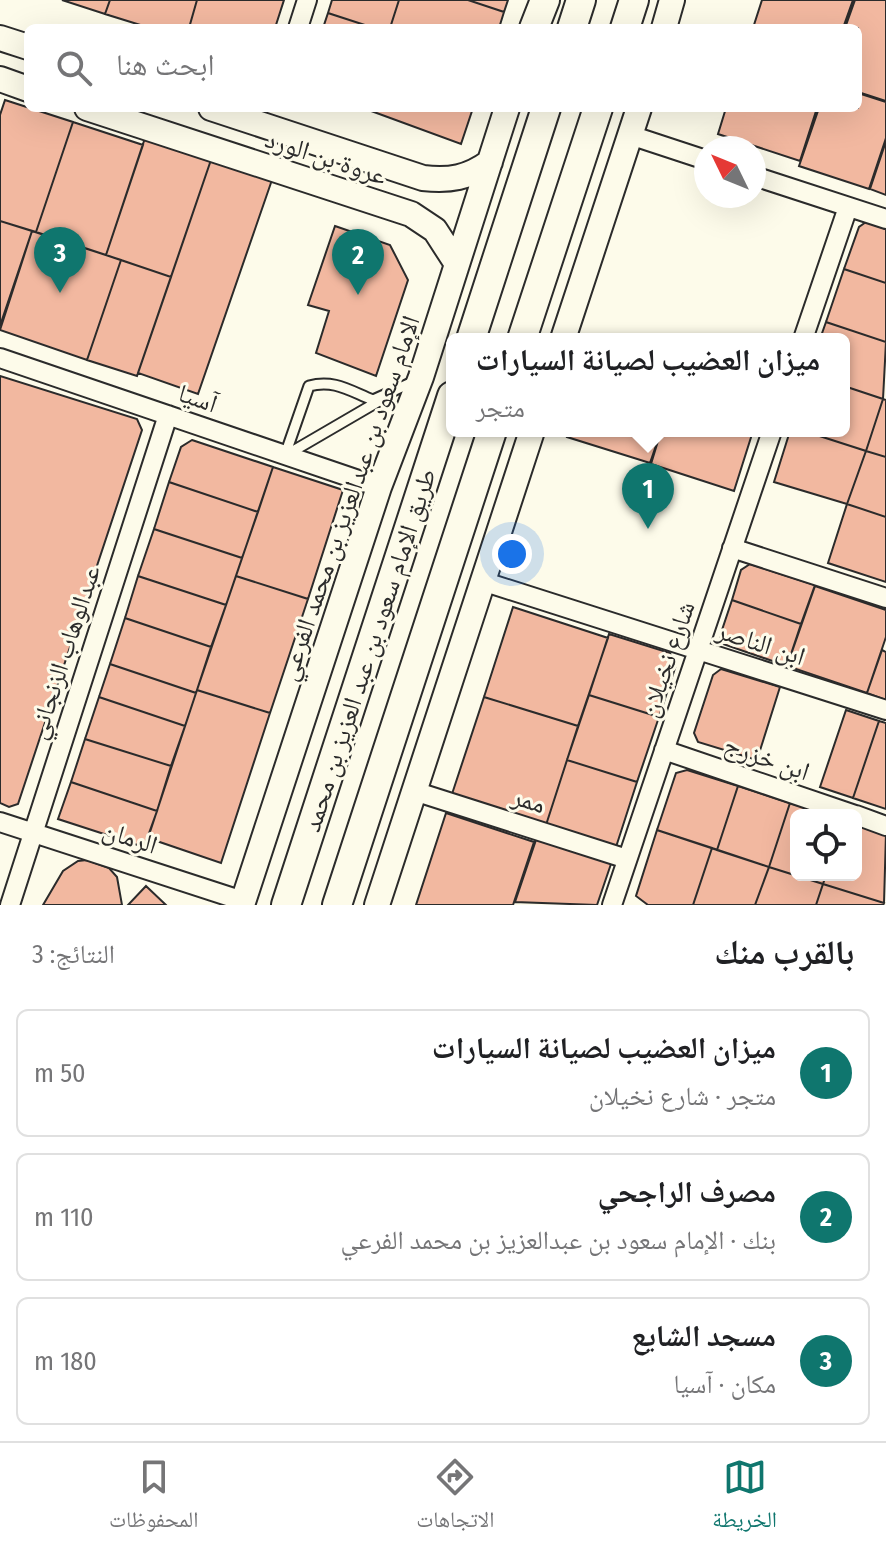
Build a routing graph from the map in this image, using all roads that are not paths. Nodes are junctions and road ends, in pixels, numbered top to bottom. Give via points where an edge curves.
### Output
1 (307, 0) edge
2 (543, 0) edge
3 (581, 0) edge
4 (634, 0) edge
5 (672, 0) edge
6 (299, 24) edge
7 (534, 24) edge
8 (573, 24) edge
9 (626, 24) edge
10 (665, 24) edge
11 (0, 38) edge
12 (24, 46) edge
13 (0, 79) edge
14 (24, 88) edge
15 (99, 112) edge
16 (237, 112) edge
17 (506, 112) edge
18 (545, 112) edge
19 (597, 112) edge
20 (638, 112) edge
21 (270, 117) edge
22 (630, 135) junction
23 (694, 156) edge
24 (490, 162) junction
25 (423, 178) junction
26 (766, 180) edge
27 (848, 207) junction
28 (411, 214) junction
29 (886, 219) edge
30 (457, 264) junction
31 (473, 333) edge
32 (524, 333) edge
33 (565, 333) edge
34 (805, 333) edge
35 (0, 358) edge
36 (421, 377) junction
37 (381, 399) junction
38 (446, 414) edge
39 (168, 415) junction
40 (490, 437) edge
41 (530, 437) edge
42 (770, 437) edge
43 (285, 455) junction
44 (379, 487) junction
45 (732, 548) junction
46 (482, 581) junction
47 (886, 598) edge
48 (697, 650) junction
49 (886, 710) edge
50 (664, 750) junction
51 (414, 791) junction
52 (837, 809) edge
53 (862, 817) edge
54 (0, 822) edge
55 (886, 826) edge
56 (33, 833) junction
57 (627, 859) junction
58 (242, 904) edge
59 (10, 905) edge
60 (286, 905) edge
61 (337, 905) edge
62 (377, 905) edge
63 (612, 905) edge

1 - 6 street
2 - 7 main road
3 - 8 main road
4 - 9 main road
5 - 10 street
11 - 12 street
13 - 14 street
15 - 28 street, عروة بن الورد
16 - 21 street, عروة بن الورد
17 - 24 street, الإمام سعود بن عبدالعزيز بن محمد الفرعي
18 - 31 main road
19 - 32 main road
20 - 22 street
21 - 25 street, عروة بن الورد
22 - 23 street
22 - 33 street
24 - 25 street, عروة بن الورد via 450,181
24 - 30 street, الإمام سعود بن عبدالعزيز بن محمد الفرعي
25 - 28 street via 426,200
26 - 27 street
27 - 29 street
27 - 34 street
28 - 30 street via 435,230
30 - 36 street, الإمام سعود بن عبدالعزيز بن محمد الفرعي
35 - 39 street, آسيا
36 - 37 lane
36 - 44 street, الإمام سعود بن عبدالعزيز بن محمد الفرعي
37 - 43 lane
37 - 43 lane via 322,382 309,386
38 - 60 main road, طريق الإمام سعود بن عبد العزيز بن محمد
39 - 43 street, آسيا
39 - 56 street, عبدالوهاب الزنجاني
40 - 61 main road, طريق الإمام سعود بن عبد العزيز بن محمد
41 - 46 street
42 - 45 street, شارع نخيلان
43 - 44 street, آسيا
44 - 58 street, الإمام سعود بن عبدالعزيز بن محمد الفرعي
45 - 47 street
45 - 48 street, شارع نخيلان
46 - 48 street, ابن الناصر
46 - 51 street
48 - 49 street, ابن الناصر
48 - 50 street, شارع نخيلان
50 - 52 street, ابن خزرج
50 - 57 street, شارع نخيلان
51 - 57 street, ممر
51 - 62 street
53 - 55 street, ابن خزرج
54 - 56 street, الرمان
56 - 58 street, الرمان
56 - 59 street, عبدالوهاب الزنجاني
57 - 63 street, شارع نخيلان

